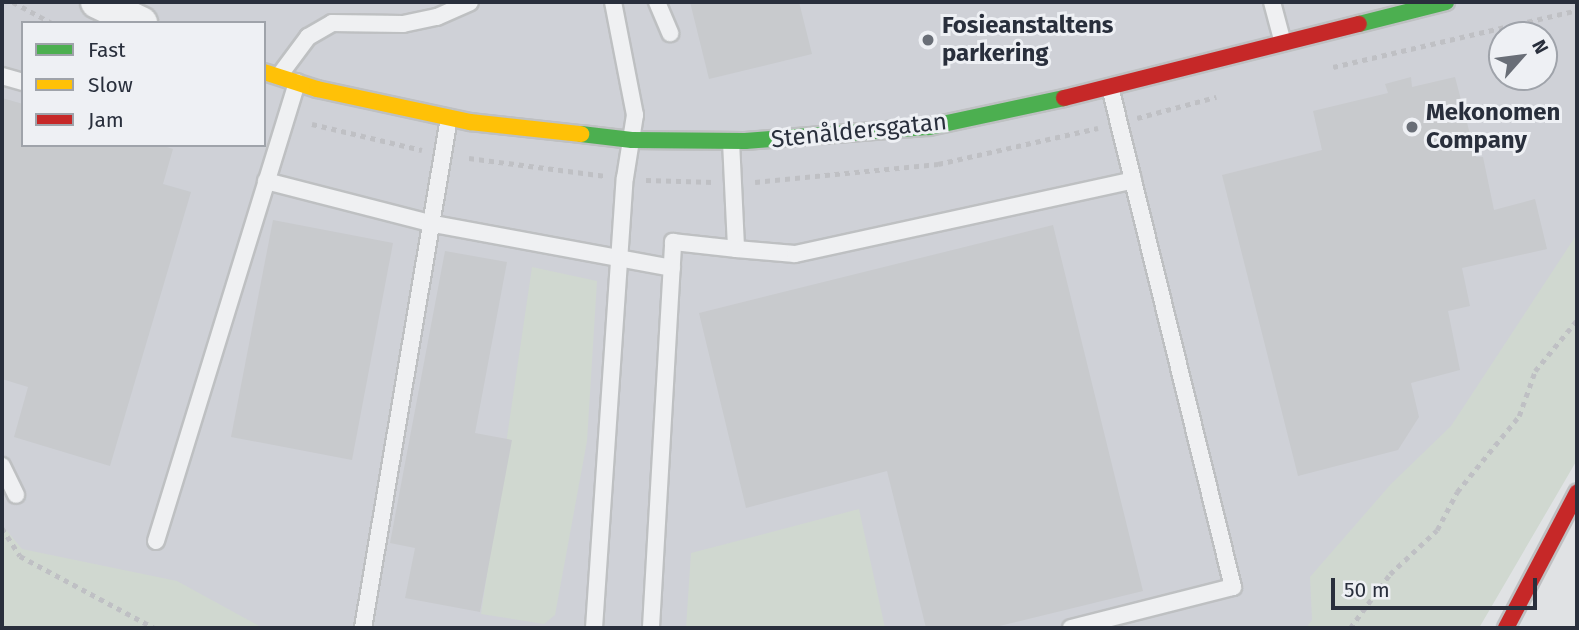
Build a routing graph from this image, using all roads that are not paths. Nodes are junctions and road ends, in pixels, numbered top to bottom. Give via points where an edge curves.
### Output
1 (97, 2) edge
2 (470, 2) edge
3 (613, 2) edge
4 (657, 2) edge
5 (1272, 2) edge
6 (1446, 2) edge
7 (137, 21) edge
8 (670, 33) dead end
9 (1283, 43) junction
10 (272, 74) edge
11 (2, 76) edge
12 (21, 81) edge
13 (297, 82) junction
14 (1110, 87) junction
15 (449, 118) junction
16 (632, 140) junction
17 (731, 141) junction
18 (1133, 180) junction
19 (266, 181) junction
20 (429, 223) junction
21 (736, 249) junction
22 (620, 261) junction
23 (672, 268) junction
24 (2, 466) edge
25 (1577, 493) edge
26 (16, 495) dead end
27 (156, 541) dead end
28 (1570, 544) dead end
29 (363, 628) edge
30 (594, 628) edge
31 (651, 628) edge
32 (1071, 628) edge
33 (1506, 628) edge
34 (1517, 628) edge

1 - 7 street
2 - 10 lane via 437,17 403,23 332,23 308,37
3 - 16 lane via 632,88
4 - 8 lane
5 - 9 lane
6 - 9 street, Stenåldersgatan
9 - 14 street, Stenåldersgatan
10 - 13 street, Stenåldersgatan
11 - 12 lane
13 - 15 street, Stenåldersgatan
13 - 19 lane
14 - 17 street, Stenåldersgatan via 929,127
14 - 18 lane
15 - 16 street, Stenåldersgatan
15 - 20 lane
16 - 17 street, Stenåldersgatan
16 - 22 lane
17 - 21 lane
18 - 21 lane via 795,254
18 - 32 lane via 1233,587
19 - 20 lane
19 - 27 lane
20 - 22 lane
20 - 29 lane
21 - 23 lane via 673,242
22 - 23 lane
22 - 30 lane
23 - 31 lane
24 - 26 lane
25 - 33 street
28 - 34 street

